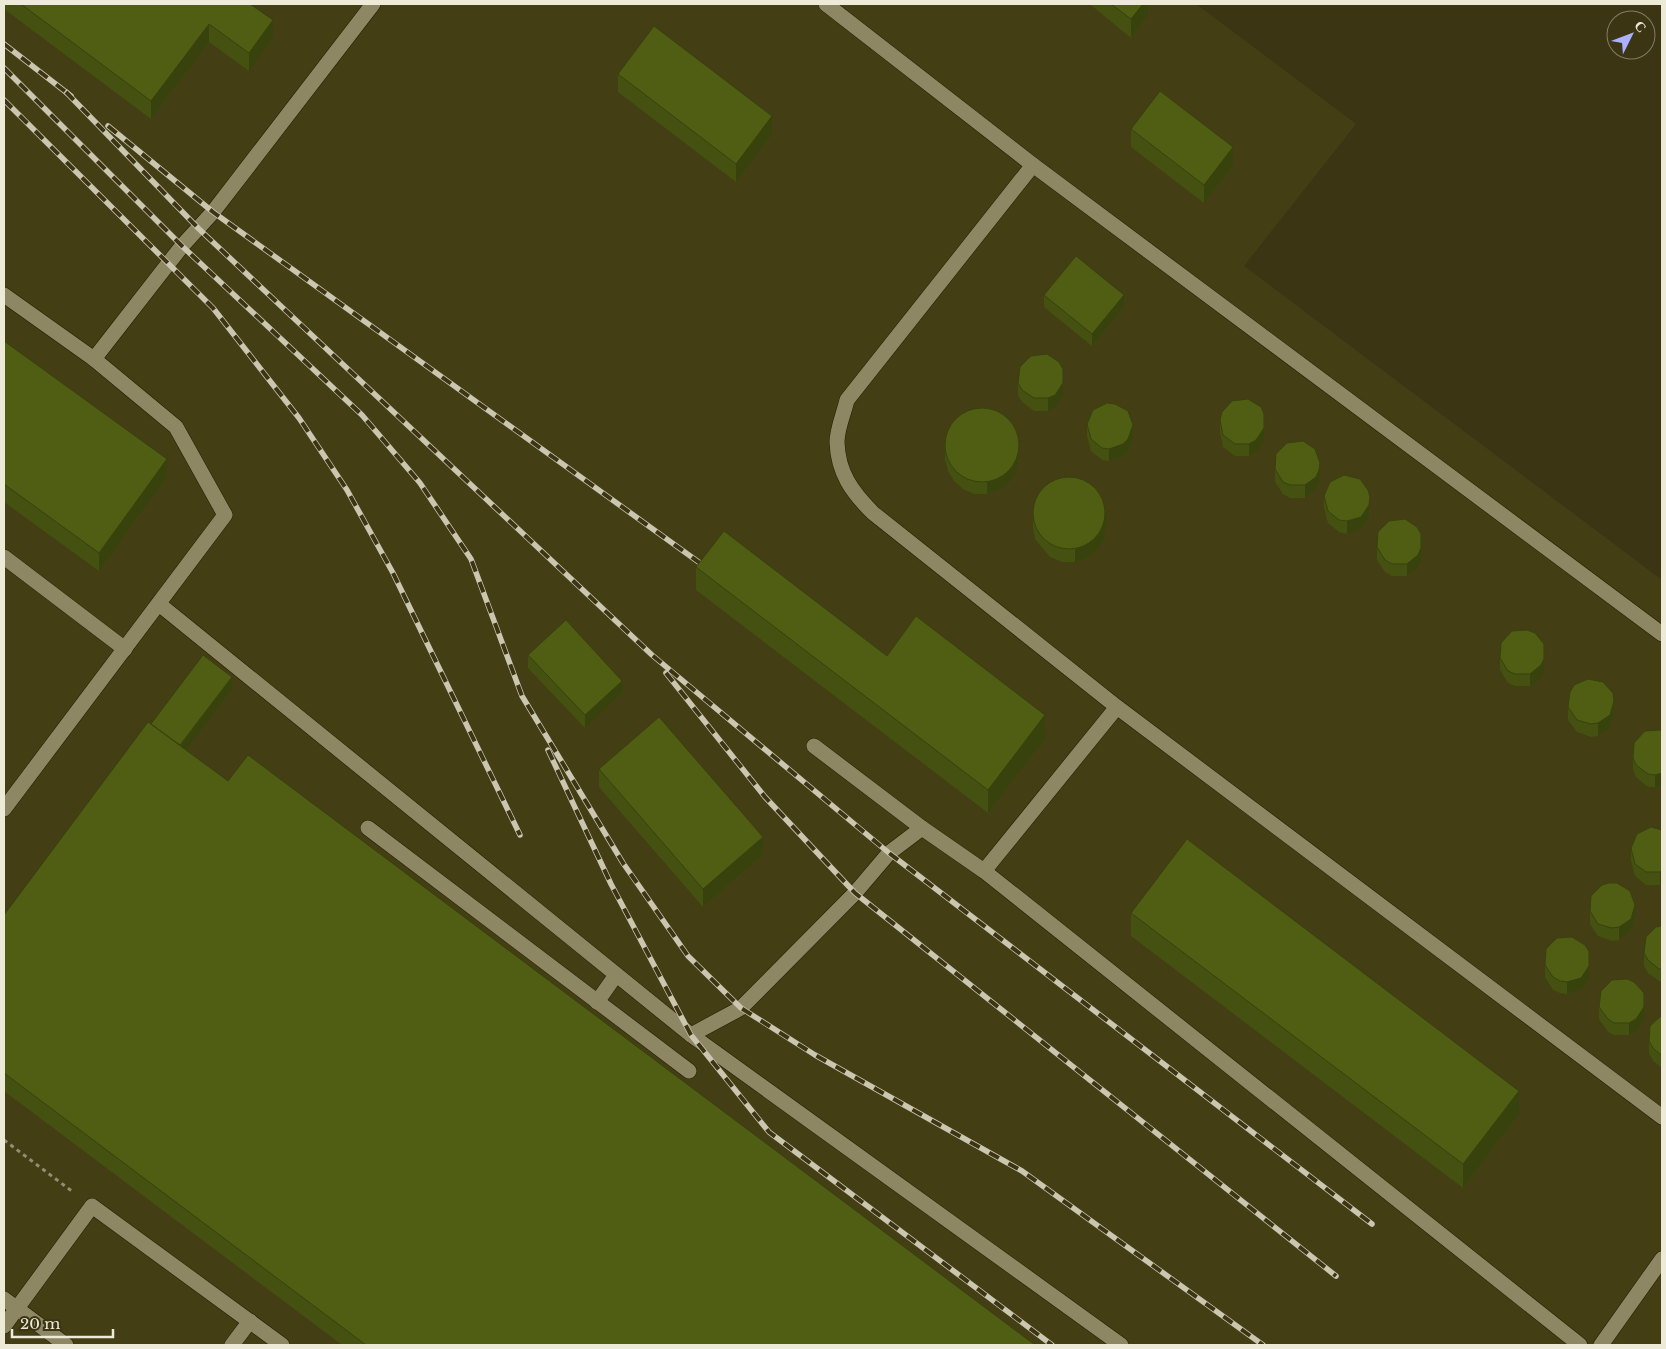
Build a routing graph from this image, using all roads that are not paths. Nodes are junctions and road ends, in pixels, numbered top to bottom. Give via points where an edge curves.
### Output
1 (372, 4) edge
2 (826, 4) edge
3 (1033, 165) junction
4 (4, 294) edge
5 (94, 359) junction
6 (4, 557) edge
7 (160, 604) junction
8 (1662, 634) edge
9 (125, 649) junction
10 (1117, 707) junction
11 (814, 746) dead end
12 (4, 809) edge
13 (368, 828) dead end
14 (922, 828) junction
15 (984, 871) junction
16 (616, 975) junction
17 (597, 1002) junction
18 (691, 1035) junction
19 (689, 1071) dead end
20 (1662, 1117) edge
21 (1662, 1259) edge
22 (4, 1299) edge
23 (17, 1309) junction
24 (250, 1321) junction
25 (4, 1326) edge
26 (66, 1345) edge
27 (232, 1345) edge
28 (282, 1345) edge
29 (1121, 1345) edge
30 (1580, 1345) edge
31 (1601, 1345) edge

1 - 5 lane via 213,212 182,246
2 - 3 lane
3 - 8 lane
3 - 10 lane via 847,400 837,441 843,476 873,513
4 - 5 lane
5 - 7 lane via 176,427 225,515
6 - 9 lane
7 - 9 lane
7 - 16 lane
9 - 12 lane
10 - 15 lane
10 - 20 lane
11 - 14 lane
13 - 17 lane
14 - 15 lane
14 - 18 lane via 889,853 855,893 741,1008
15 - 30 lane
16 - 17 lane
16 - 18 lane
17 - 19 lane
18 - 29 lane
21 - 31 lane
22 - 23 lane
23 - 24 lane via 92,1206
23 - 25 lane
23 - 26 lane
24 - 27 lane
24 - 28 lane

